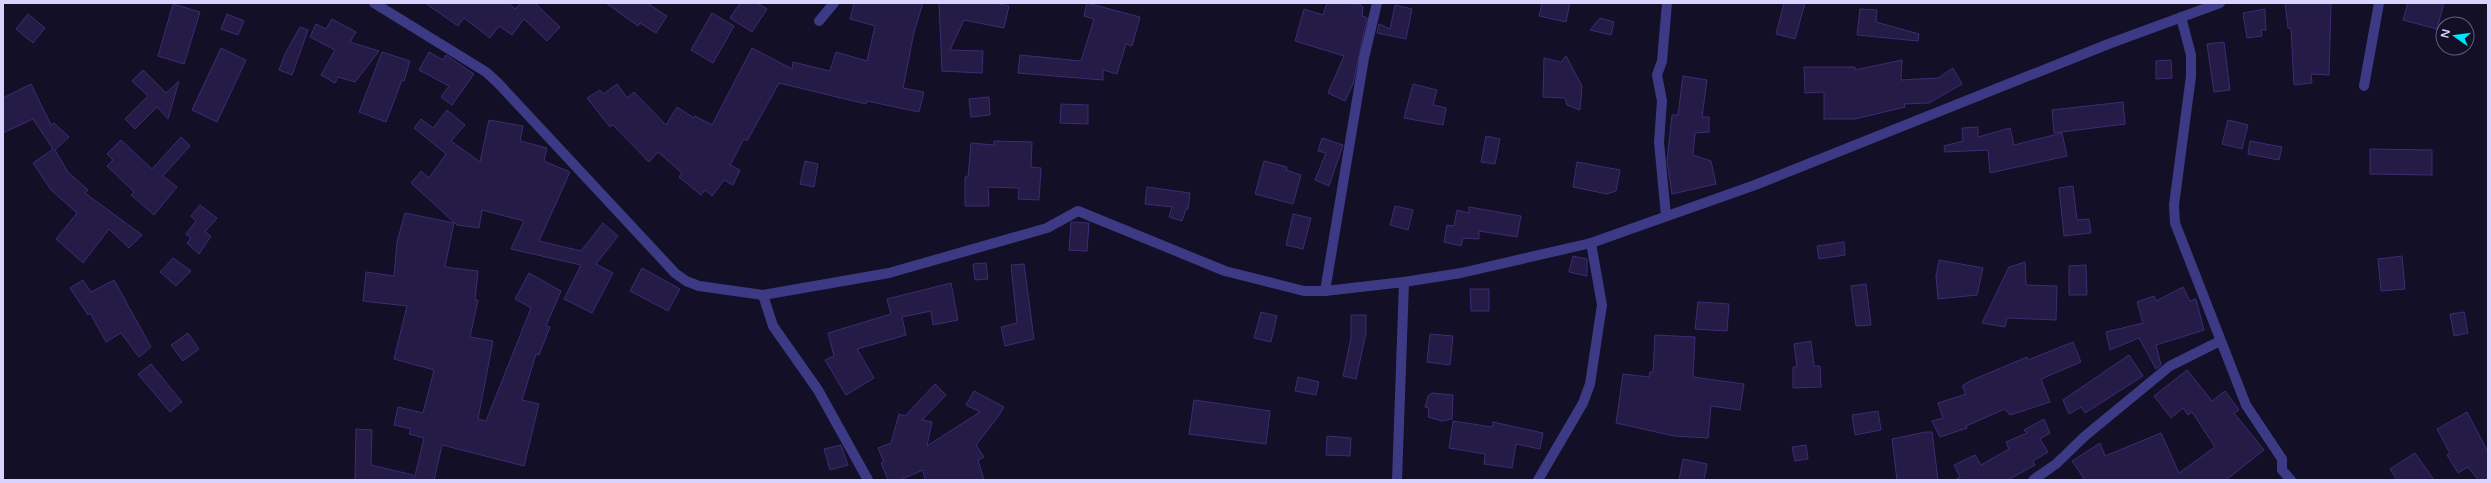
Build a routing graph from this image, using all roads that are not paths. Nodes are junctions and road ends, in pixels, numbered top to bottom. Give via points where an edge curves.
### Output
1 (374, 3) edge
2 (834, 3) edge
3 (1376, 3) edge
4 (1667, 3) edge
5 (2220, 3) edge
6 (2378, 3) edge
7 (2181, 17) junction
8 (819, 21) dead end
9 (2364, 86) dead end
10 (1666, 216) junction
11 (1591, 243) junction
12 (1404, 282) junction
13 (1325, 291) junction
14 (763, 295) junction
15 (2220, 342) junction
16 (868, 480) edge
17 (1397, 480) edge
18 (1538, 480) edge
19 (2033, 480) edge
20 (2291, 480) edge

1 - 14 street via 486,72 675,273 699,286
2 - 8 street
3 - 13 street via 1364,58
4 - 10 street via 1662,61 1657,75 1662,101 1659,142
5 - 7 street
6 - 9 street
7 - 10 street via 1755,184
7 - 15 street via 2191,55 2191,76 2174,213 2175,223
10 - 11 street
11 - 12 street via 1461,273
11 - 18 street via 1602,305 1590,384 1583,403
12 - 13 street
12 - 17 street
13 - 14 street via 1304,291 1225,270 1078,211 1047,228 889,273
14 - 16 street via 773,326 818,390
15 - 19 street via 2170,366 2085,436 2056,464
15 - 20 street via 2246,405 2282,459 2282,470

